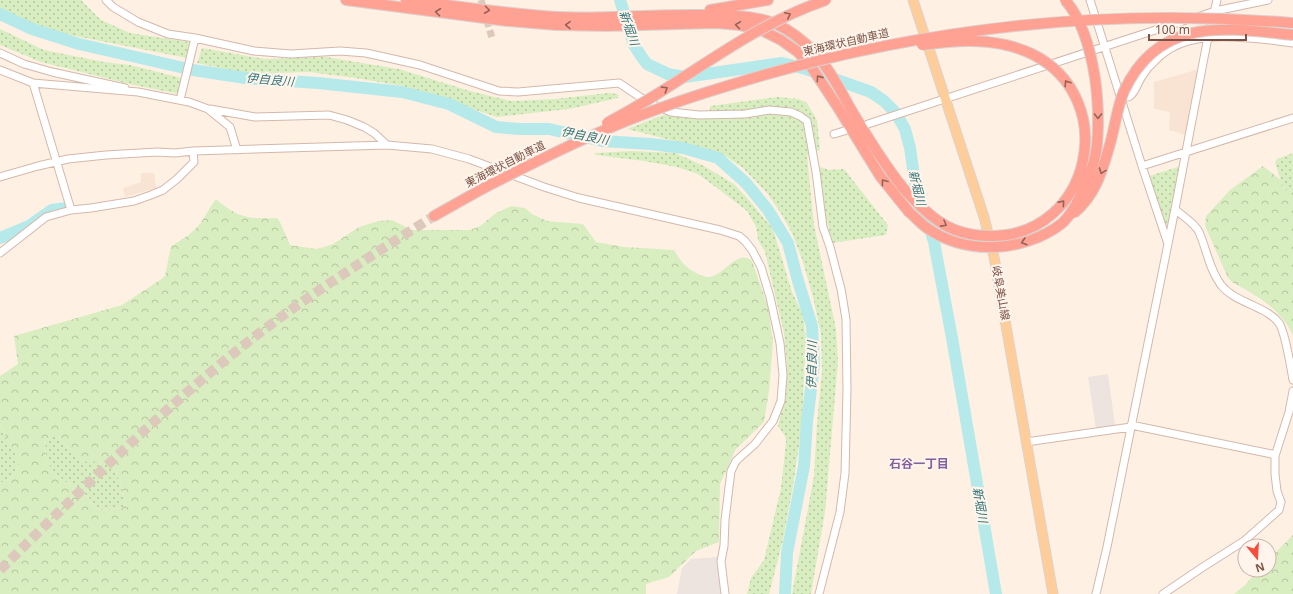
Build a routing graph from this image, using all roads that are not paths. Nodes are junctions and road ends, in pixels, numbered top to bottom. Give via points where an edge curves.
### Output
1 (106, 0) edge
2 (346, 0) edge
3 (406, 0) edge
4 (768, 0) edge
5 (826, 0) edge
6 (913, 0) edge
7 (1065, 0) edge
8 (1090, 0) edge
9 (1217, 0) edge
10 (1268, 0) edge
11 (1215, 11) junction
12 (683, 14) junction
13 (641, 21) junction
14 (606, 22) junction
15 (1293, 23) edge
16 (1293, 35) edge
17 (1208, 37) junction
18 (194, 40) junction
19 (1293, 43) edge
20 (1105, 47) junction
21 (0, 53) edge
22 (823, 57) junction
23 (0, 70) edge
24 (33, 83) junction
25 (138, 92) junction
26 (180, 97) junction
27 (1121, 98) junction
28 (945, 99) junction
29 (208, 109) junction
30 (1293, 118) edge
31 (868, 124) dead end
32 (844, 131) dead end
33 (834, 134) dead end
34 (387, 145) junction
35 (571, 145) junction
36 (237, 150) junction
37 (193, 151) junction
38 (1187, 151) junction
39 (56, 161) junction
40 (1142, 166) junction
41 (0, 177) edge
42 (1175, 209) junction
43 (71, 210) junction
44 (434, 216) tunnel mouth
45 (1062, 223) junction
46 (1168, 244) junction
47 (0, 253) edge
48 (1293, 380) edge
49 (1293, 391) edge
50 (1131, 426) junction
51 (1026, 442) junction
52 (1275, 456) junction
53 (725, 594) edge
54 (819, 594) edge
55 (1053, 594) edge
56 (1096, 594) edge
57 (1163, 594) edge

1 - 18 street via 138,22 168,34
14 -> 2 highway via 556,25 507,21
3 -> 14 highway
4 - 12 highway
35 -> 5 highway, bridge via 664,90 742,39 794,12
6 - 28 main road, 岐阜美山線
7 -> 45 highway, bridge via 1075,14 1090,54 1098,118 1097,146 1092,166 1081,193
8 - 20 street
9 - 11 street
10 - 11 street
11 - 17 street
11 - 20 street
12 - 13 highway
12 - 22 highway via 737,15 770,21 793,34
13 - 14 highway
45 -> 13 highway, bridge via 1048,233 1008,246 983,247 955,242 940,235 926,228 909,212 880,176 812,68 798,52 761,30 739,25
15 - 22 highway, 東海環状自動車道, bridge via 1178,17 1035,23 934,36
16 -> 45 highway, bridge via 1216,29 1194,31 1173,39 1145,59 1124,92 1098,182 1078,210
17 - 19 street via 1237,37
17 - 27 street via 1163,53 1142,76 1133,93
17 - 38 street
18 - 26 street
18 - 54 street via 254,52 366,53 420,66 499,91 518,92 619,83 650,103 671,112 699,115 745,114 768,110 791,112 803,118 806,121 816,172 822,227 841,289 846,319 845,473 840,512
20 - 27 street
20 - 28 street
21 - 25 street via 24,64 52,72
22 -> 22 highway, bridge via 888,170 931,216 956,230 982,236 1002,236 1020,232 1062,205 1081,171 1086,134 1083,116 1075,97 1066,80 1050,64 1031,53 1012,46 967,40
22 - 35 highway, 東海環状自動車道, bridge via 707,92 623,122
23 - 24 street
24 - 25 street
24 - 39 street
25 - 26 street
26 - 29 street
27 - 40 street
28 - 31 street
28 - 51 main road, 岐阜美山線 via 984,217 994,257
29 - 34 street via 255,117 330,115 364,127
29 - 36 street via 230,127
30 - 38 street
32 - 33 street
34 - 36 street
34 - 53 street via 432,149 469,159 579,198 720,230 739,236 752,250 761,267 770,298 780,343 783,375 781,400 773,421 755,444 736,461 731,471 721,561
35 - 44 highway, 東海環状自動車道, bridge via 482,188
36 - 37 street
37 - 39 street via 106,155
37 - 43 street via 194,162 172,183 151,196
38 - 40 street
38 - 42 street
39 - 41 street
39 - 43 street
40 - 46 street
42 - 46 street
42 - 48 street via 1193,223 1199,232 1209,263 1221,285 1242,301 1267,312 1280,324
43 - 47 street via 46,216
46 - 50 street
49 - 52 street
50 - 51 street
50 - 52 street
50 - 56 street
51 - 55 main road, 岐阜美山線
52 - 57 street via 1277,491 1281,502 1279,510 1244,541

